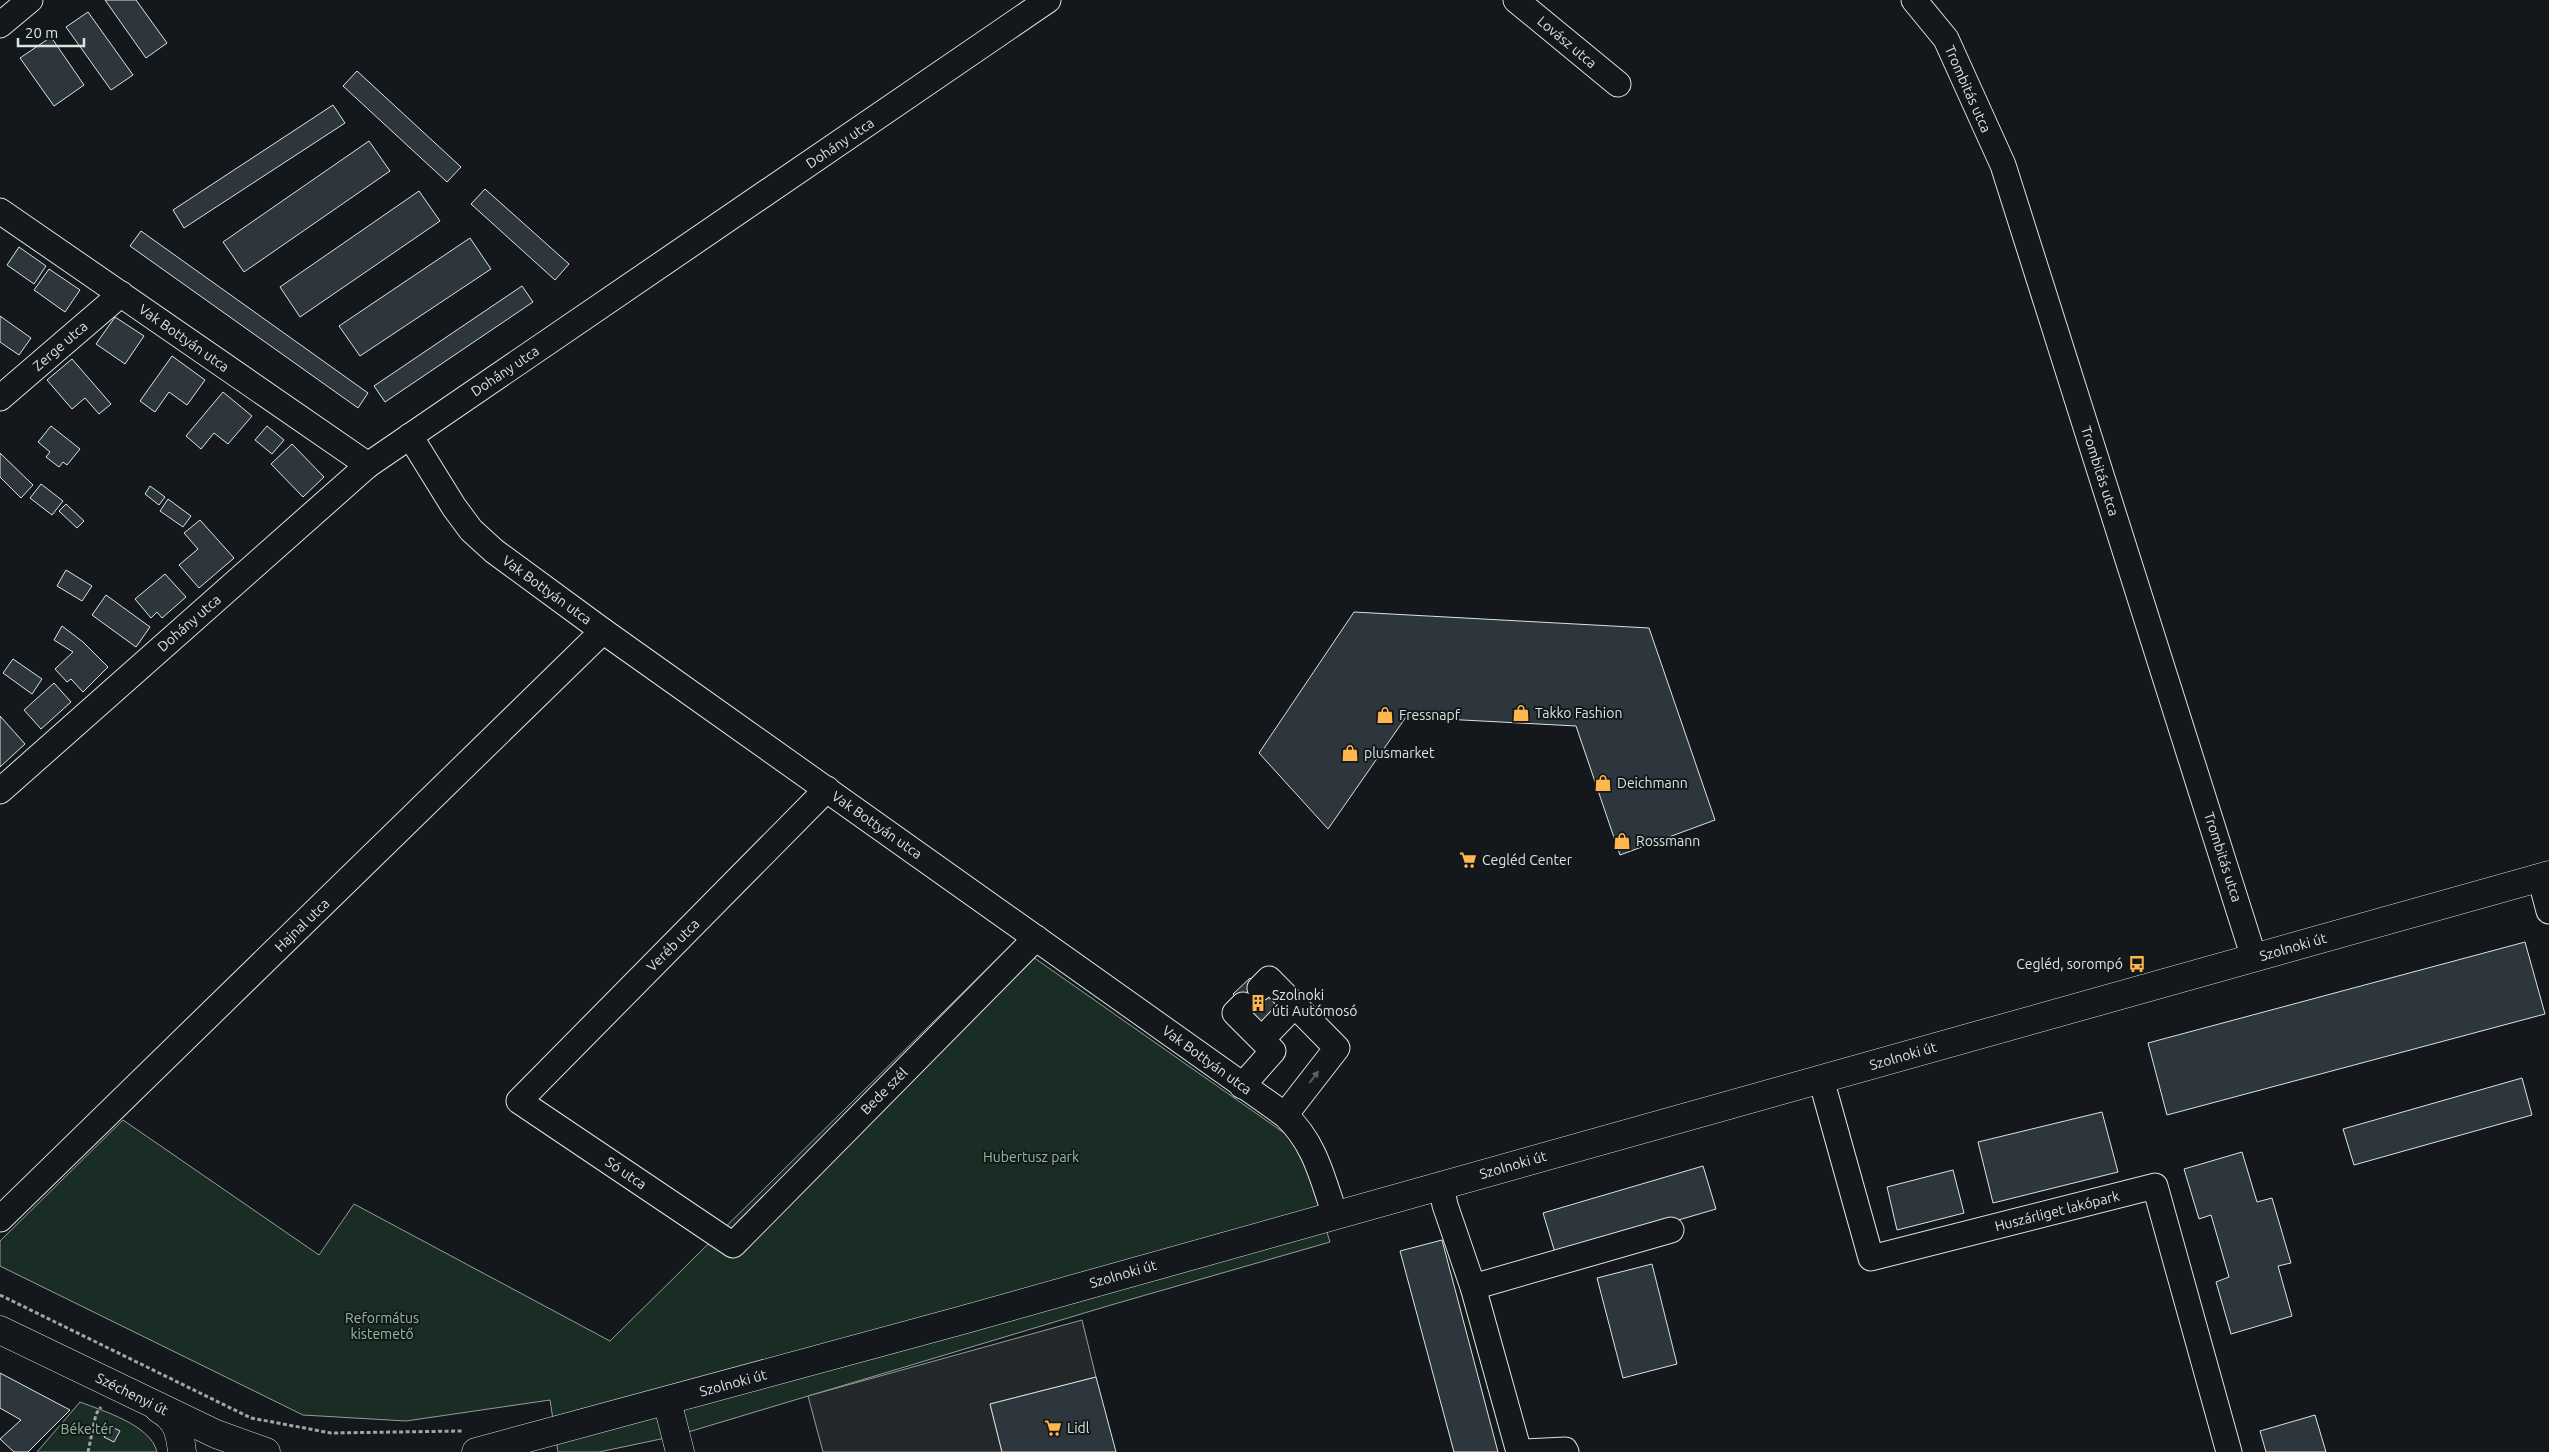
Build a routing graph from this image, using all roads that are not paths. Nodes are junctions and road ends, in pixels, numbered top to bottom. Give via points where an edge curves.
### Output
1 (30, 0) edge
2 (1048, 0) edge
3 (1516, 0) edge
4 (1914, 0) edge
5 (0, 25) edge
6 (1618, 84) dead end
7 (0, 211) edge
8 (120, 294) junction
9 (0, 398) edge
10 (410, 436) junction
11 (368, 465) junction
12 (603, 631) junction
13 (827, 789) junction
14 (0, 790) edge
15 (2544, 876) edge
16 (2549, 911) edge
17 (1036, 938) junction
18 (2254, 958) junction
19 (1821, 1079) junction
20 (1242, 1086) junction
21 (519, 1101) joint
22 (1284, 1115) junction
23 (1441, 1185) junction
24 (1335, 1215) junction
25 (0, 1218) edge
26 (1671, 1230) dead end
27 (733, 1245) joint
28 (1473, 1288) junction
29 (0, 1330) edge
30 (667, 1401) junction
31 (149, 1403) junction
32 (472, 1441) edge
33 (210, 1443) edge
34 (182, 1452) edge
35 (266, 1452) edge
36 (680, 1452) edge
37 (1521, 1452) edge
38 (1566, 1452) edge
39 (2229, 1452) edge

1 - 5 street
2 - 10 street, Dohány utca
3 - 6 street, Lovász utca
4 - 18 street, Trombitás utca via 1946,39 2003,165
7 - 8 street, Vak Bottyán utca
8 - 9 street, Zerge utca
8 - 11 street, Vak Bottyán utca
10 - 11 street, Dohány utca
10 - 12 street, Vak Bottyán utca via 472,530 494,551
11 - 14 street, Dohány utca
12 - 13 street, Vak Bottyán utca
12 - 25 street, Hajnal utca
13 - 17 street, Vak Bottyán utca
13 - 21 street, Veréb utca
15 - 16 street
15 - 18 main road, Szolnoki út
17 - 20 street, Vak Bottyán utca
17 - 27 street, Bede szél
18 - 19 main road, Szolnoki út
19 - 23 main road, Szolnoki út
19 - 39 street, Huszárliget lakópark via 1871,1258 2155,1186
20 - 22 street, Vak Bottyán utca
22 -> 20 street via 1337,1048 1265,1009 1273,1051
21 - 27 street, Só utca
22 - 24 street, Vak Bottyán utca via 1299,1128 1311,1146
23 - 24 main road, Szolnoki út
23 - 28 street
24 - 30 main road, Szolnoki út
26 - 28 street
28 - 37 street
29 - 31 main road, Széchenyi út
30 - 32 main road, Szolnoki út
30 - 36 main road
31 - 33 main road, Széchenyi út
31 - 34 main road via 171,1416 177,1426
33 - 35 main road, Széchenyi út
37 - 38 street

